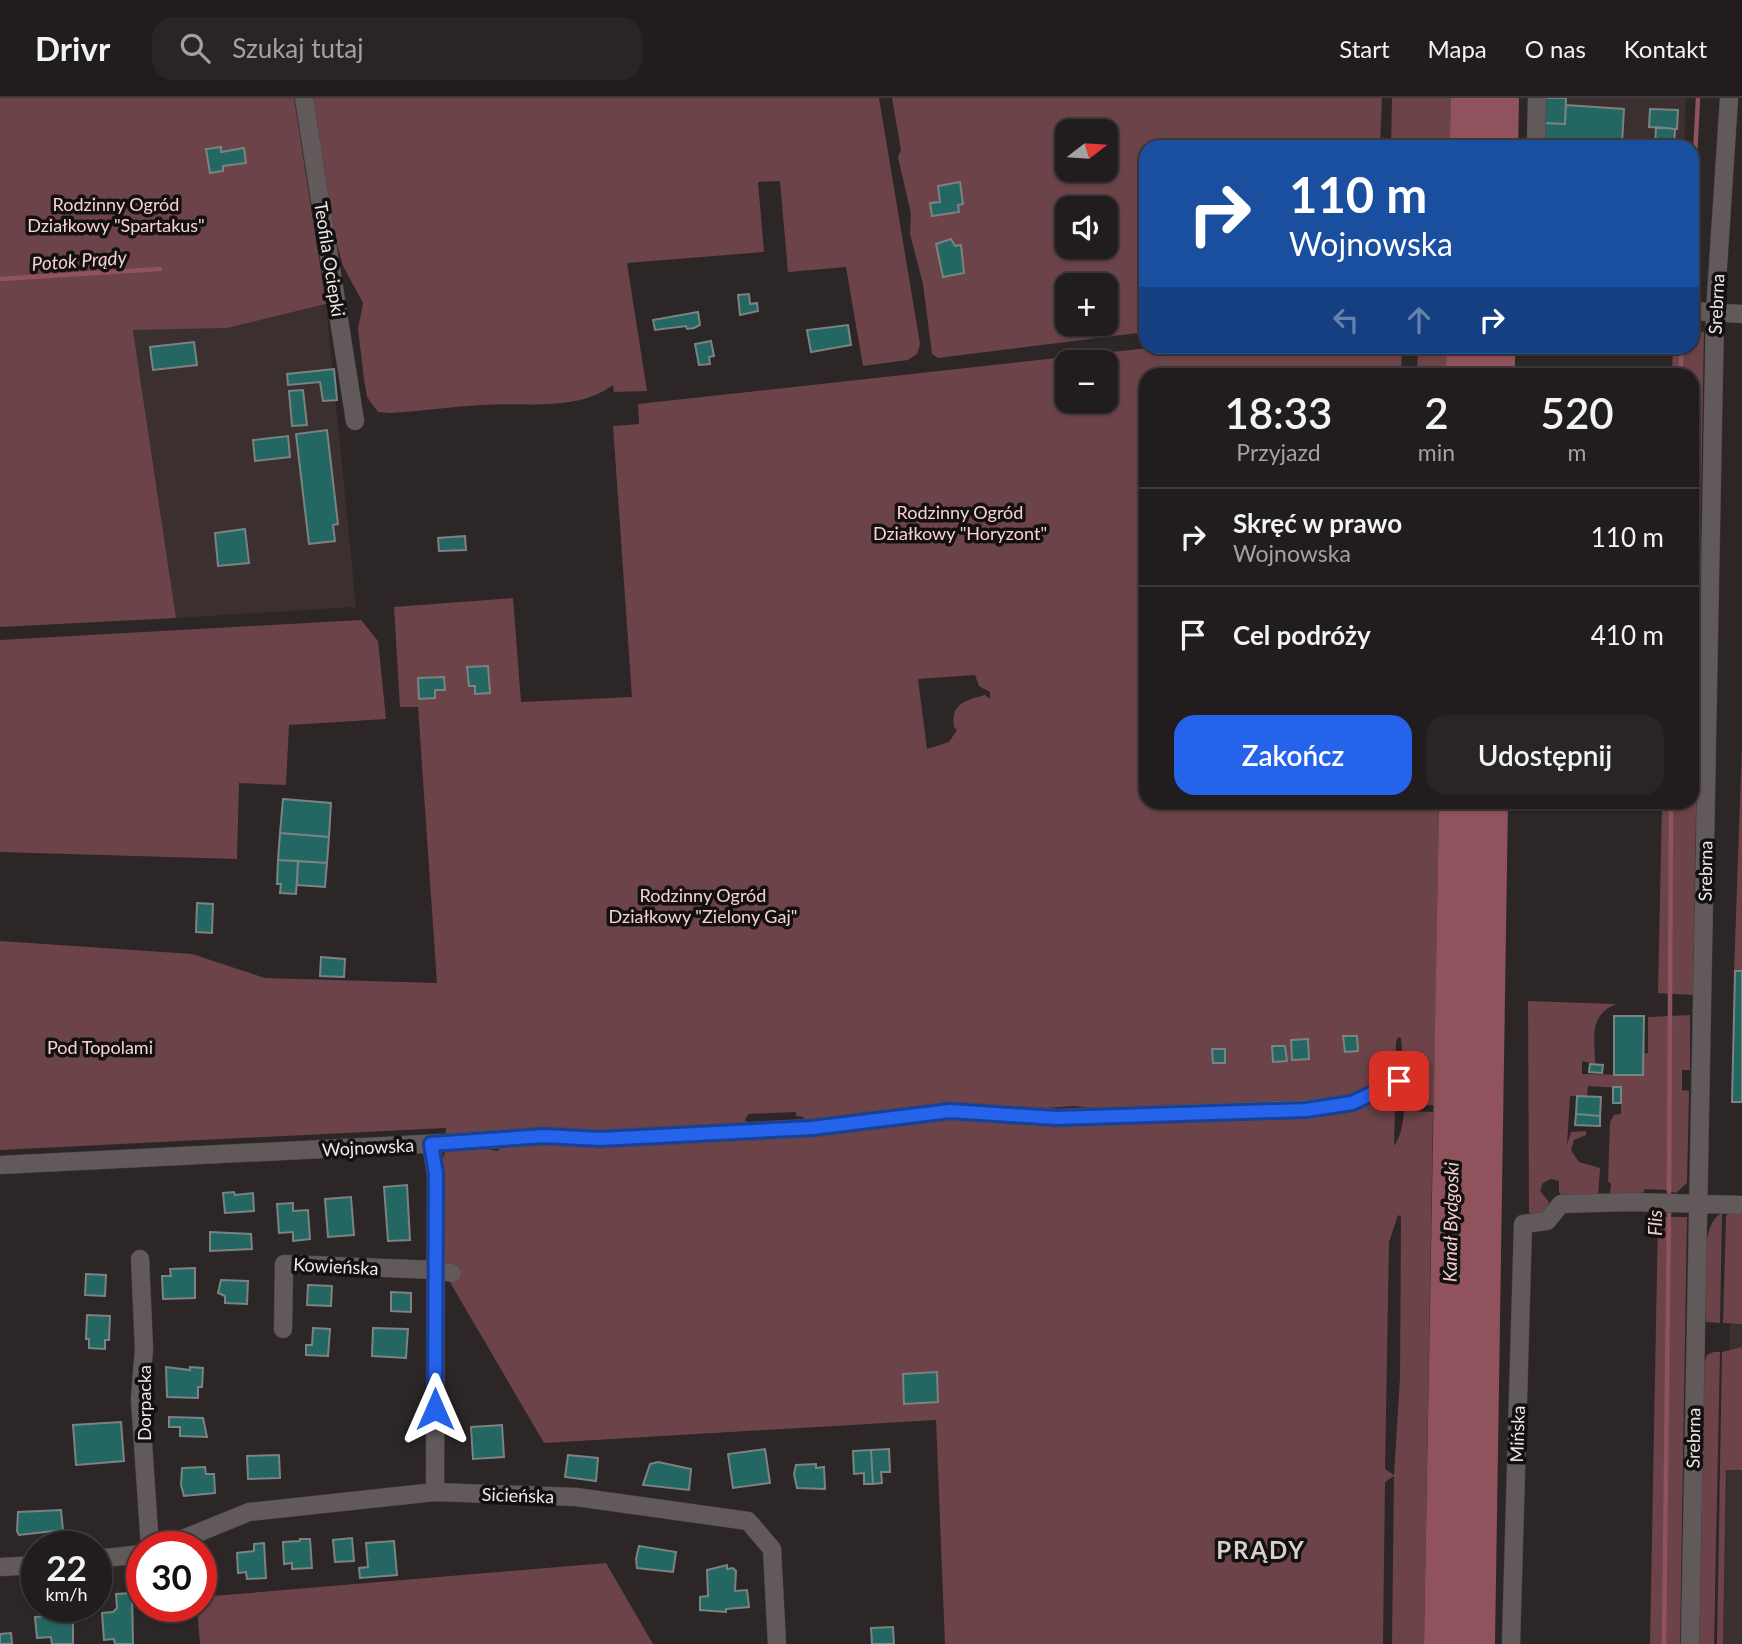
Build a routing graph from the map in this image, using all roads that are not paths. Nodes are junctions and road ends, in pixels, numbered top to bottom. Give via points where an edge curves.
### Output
1 (304, 98) edge
2 (1537, 98) edge
3 (1729, 98) edge
4 (1536, 140) edge
5 (1699, 312) edge
6 (1715, 313) junction
7 (1742, 314) edge
8 (355, 421) dead end
9 (1399, 1081) dead end
10 (431, 1144) junction
11 (0, 1165) edge
12 (1698, 1203) junction
13 (1742, 1205) edge
14 (140, 1259) dead end
15 (444, 1272) junction
16 (283, 1329) dead end
17 (435, 1492) junction
18 (149, 1531) edge
19 (202, 1531) edge
20 (21, 1566) edge
21 (0, 1567) edge
22 (776, 1644) edge
23 (1511, 1644) edge
24 (1690, 1644) edge

1 - 8 street, Teofila Ociepki
2 - 4 street
3 - 6 street, Srebrna
5 - 6 street
6 - 7 street
6 - 12 street, Srebrna
9 - 10 street, Wojnowska via 1352,1103 1306,1110 1057,1118 950,1111 812,1128
10 - 11 street, Wojnowska
10 - 15 street
12 - 13 street
12 - 23 street, Mińska via 1561,1205 1547,1221 1523,1224
12 - 24 street, Srebrna
14 - 18 street, Dorpacka via 144,1348 140,1399
15 - 16 street, Kowieńska via 284,1264
15 - 17 street
17 - 19 street, Sicieńska via 249,1512
17 - 22 street, Sicieńska via 576,1497 748,1521 772,1549
20 - 21 street

